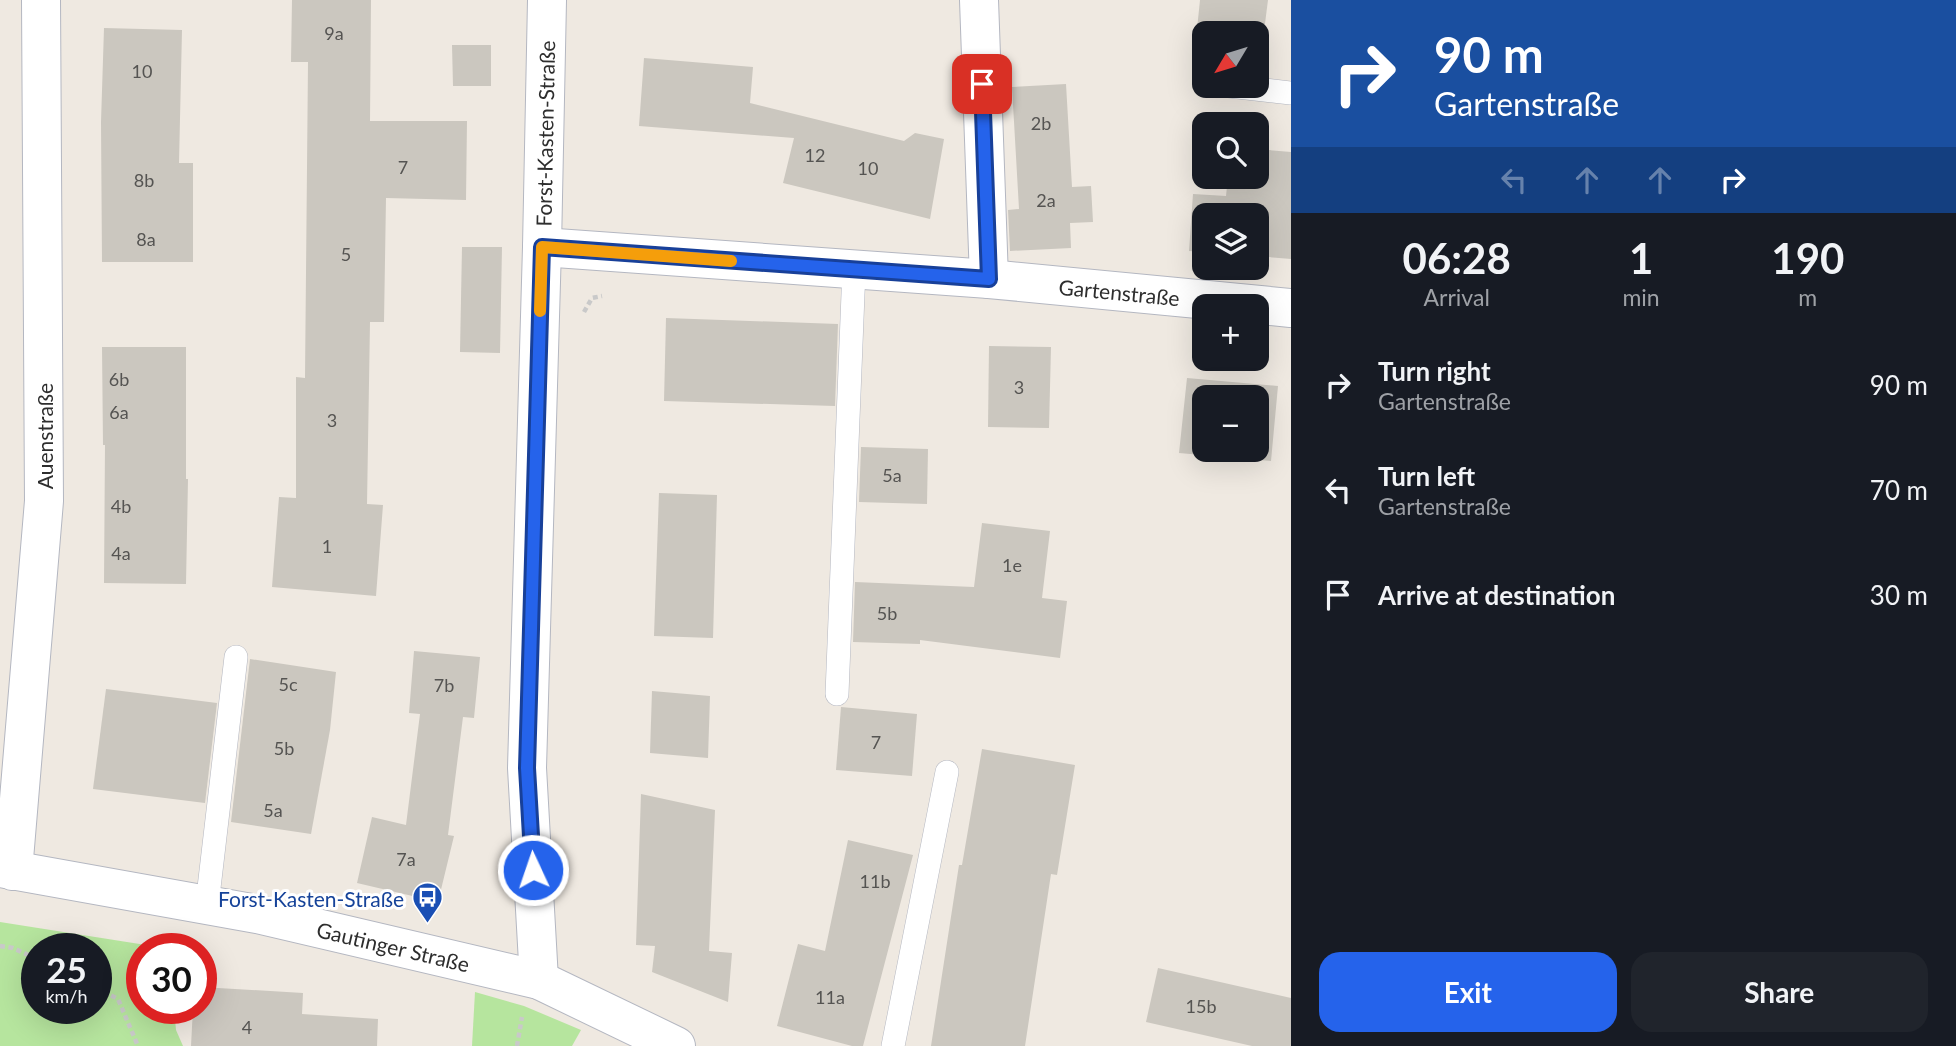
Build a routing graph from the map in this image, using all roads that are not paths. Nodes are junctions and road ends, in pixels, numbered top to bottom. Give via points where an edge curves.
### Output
1 (41, 0) edge
2 (547, 0) edge
3 (979, 0) edge
4 (1269, 91) edge
5 (1291, 93) edge
6 (542, 247) junction
7 (854, 269) junction
8 (989, 279) junction
9 (1291, 308) edge
10 (236, 657) dead end
11 (837, 694) dead end
12 (947, 772) dead end
13 (7, 870) edge
14 (207, 905) junction
15 (531, 993) junction
16 (676, 1046) edge
17 (893, 1046) edge

1 - 13 street, Auenstraße via 44,500
2 - 6 street, Forst-Kasten-Straße
3 - 8 street
4 - 5 lane
6 - 7 street, Gartenstraße
6 - 15 street, Forst-Kasten-Straße via 527,768
7 - 8 street, Gartenstraße
7 - 11 lane
8 - 9 street, Gartenstraße
10 - 14 lane
12 - 17 lane
13 - 14 street, Gautinger Straße
14 - 15 street, Gautinger Straße via 257,914
15 - 16 street, Gautinger Straße

